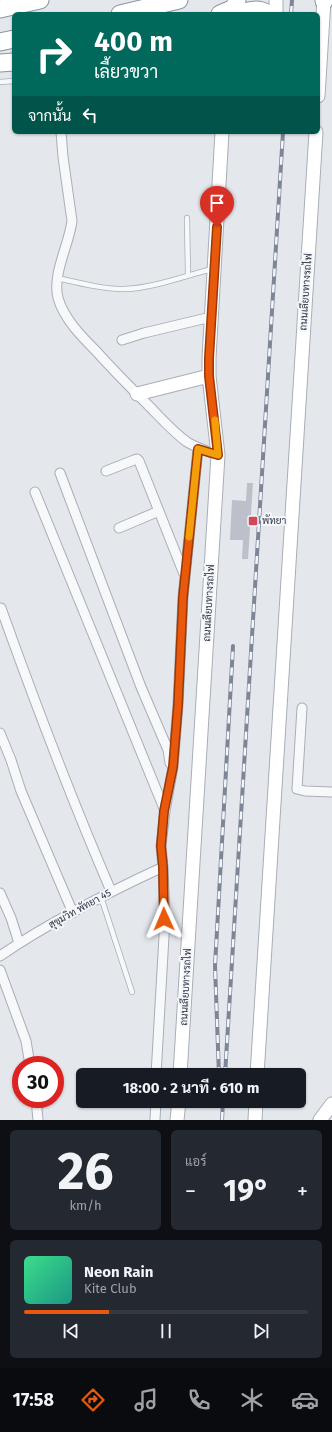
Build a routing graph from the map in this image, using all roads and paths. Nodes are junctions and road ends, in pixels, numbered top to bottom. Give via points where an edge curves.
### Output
1 (40, 0) edge
2 (179, 0) edge
3 (237, 0) edge
4 (276, 0) edge
5 (324, 0) edge
6 (0, 9) edge
7 (128, 12) edge
8 (226, 12) edge
9 (243, 12) edge
10 (265, 12) edge
11 (276, 12) edge
12 (12, 39) edge
13 (0, 42) edge
14 (12, 62) edge
15 (0, 63) edge
16 (320, 64) edge
17 (12, 81) edge
18 (0, 82) edge
19 (61, 134) edge
20 (222, 134) edge
21 (316, 134) edge
22 (187, 218) dead end
23 (214, 269) junction
24 (188, 275) junction
25 (57, 278) junction
26 (211, 317) junction
27 (122, 340) dead end
28 (209, 376) junction
29 (137, 394) junction
30 (198, 449) junction
31 (218, 455) junction
32 (106, 471) dead end
33 (60, 473) dead end
34 (34, 492) dead end
35 (158, 511) junction
36 (119, 528) dead end
37 (185, 575) junction
38 (1, 608) dead end
39 (302, 708) dead end
40 (0, 733) edge
41 (332, 792) edge
42 (165, 807) junction
43 (163, 867) junction
44 (111, 891) junction
45 (0, 893) edge
46 (101, 897) junction
47 (73, 913) junction
48 (19, 943) junction
49 (0, 956) edge
50 (0, 970) edge
51 (132, 992) dead end
52 (28, 1056) edge
53 (156, 1068) edge
54 (180, 1068) edge
55 (258, 1068) edge
56 (332, 1104) edge
57 (37, 1108) edge
58 (156, 1108) edge
59 (179, 1108) edge
60 (256, 1108) edge
61 (38, 1120) edge
62 (155, 1120) edge
63 (178, 1120) edge
64 (255, 1120) edge
65 (320, 1120) edge

1 - 6 highway
2 - 7 highway
3 - 8 highway via 234,8
4 - 11 street
5 - 16 street
9 - 10 highway via 256,9
12 - 13 highway
14 - 15 highway
17 - 18 lane
19 - 25 street via 72,221
20 - 23 street, ถนนเลียบทางรถไฟ
21 - 55 street, ถนนเลียบทางรถไฟ
22 - 24 lane
23 - 24 lane
23 - 26 street, ถนนเลียบทางรถไฟ
24 - 25 lane via 126,289 93,286
25 - 29 street via 58,298 67,316 80,334
26 - 27 street
26 - 28 street, ถนนเลียบทางรถไฟ
28 - 29 street
28 - 31 street, ถนนเลียบทางรถไฟ
29 - 30 street via 171,429
30 - 31 street
30 - 37 street
31 - 54 street, ถนนเลียบทางรถไฟ
32 - 35 street via 139,461
33 - 42 street via 138,680 168,750 170,762
34 - 42 street
35 - 36 street
35 - 37 street
37 - 42 street via 173,767
38 - 44 street via 83,827
39 - 41 street via 297,789
40 - 47 street via 21,791
42 - 43 street via 161,846
43 - 44 street, สุขุมวิท พัทยา 45
43 - 53 street via 164,919
44 - 46 street, สุขุมวิท พัทยา 45
45 - 48 street
46 - 47 street, สุขุมวิท พัทยา 45
46 - 51 lane
47 - 48 street, สุขุมวิท พัทยา 45
48 - 49 street, สุขุมวิท พัทยา 45
50 - 52 street via 26,1041
56 - 65 street
57 - 61 street
58 - 62 street
59 - 63 street
60 - 64 street

